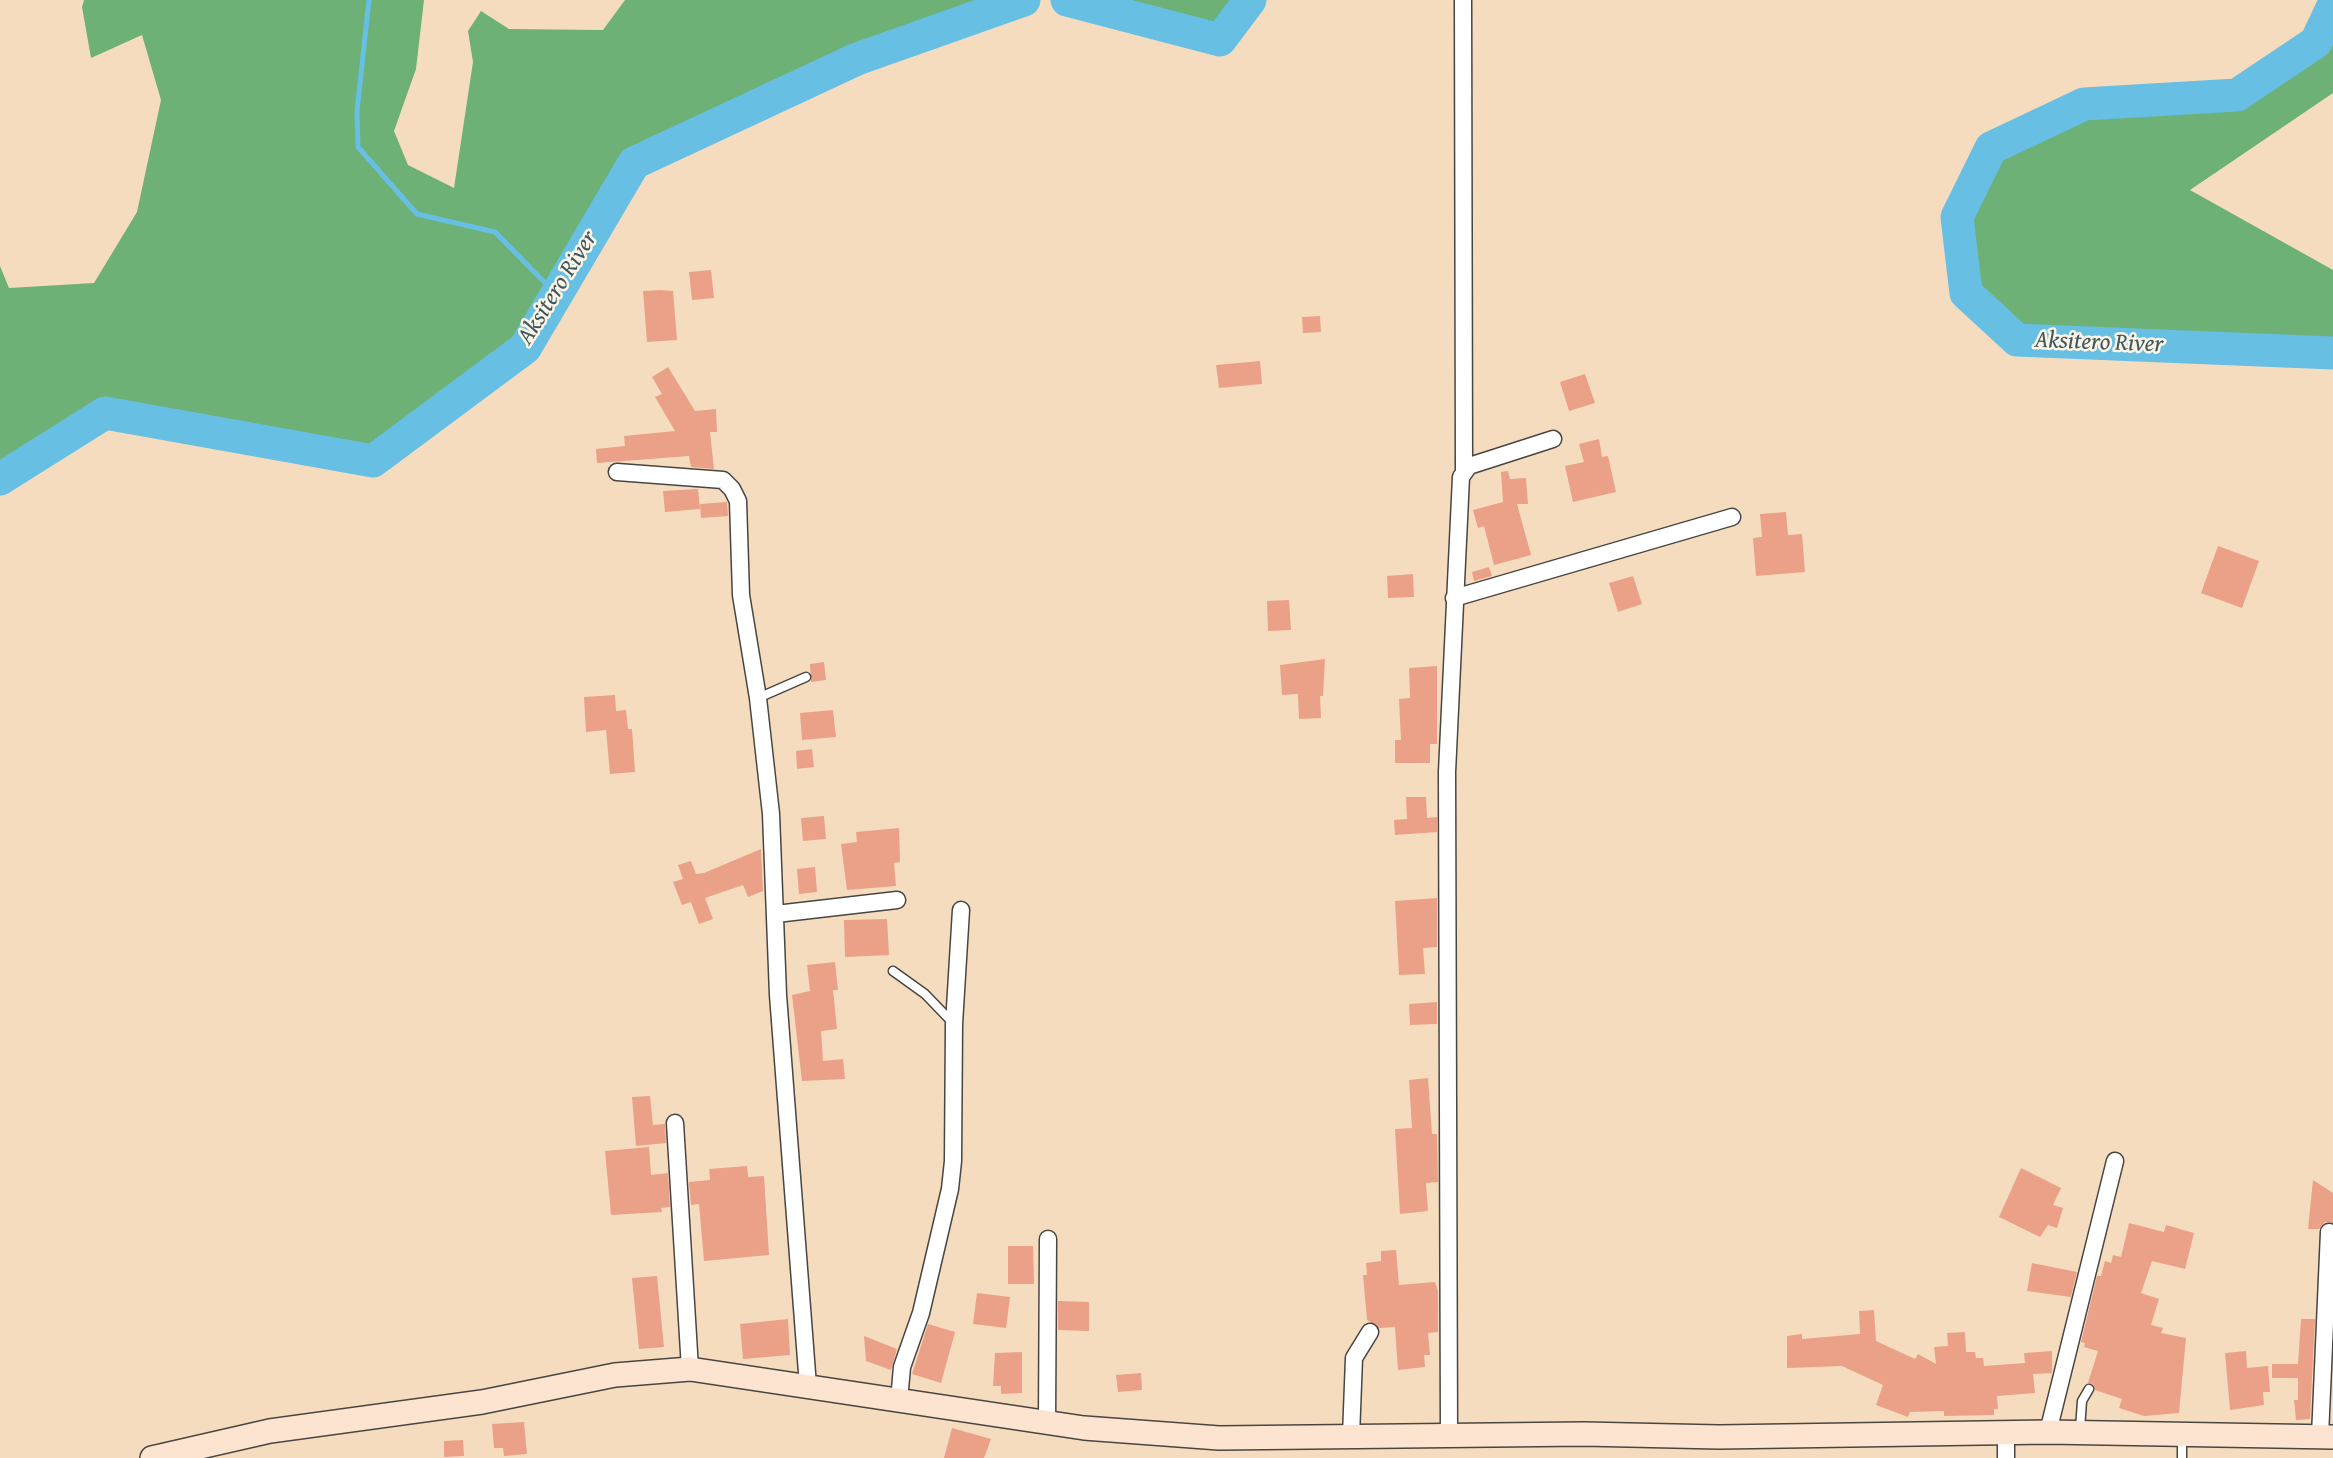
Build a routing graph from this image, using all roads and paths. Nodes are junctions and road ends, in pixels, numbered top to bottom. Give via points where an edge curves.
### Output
1 (1463, 0) edge
2 (1553, 439) dead end
3 (1465, 470) junction
4 (617, 472) dead end
5 (1732, 517) dead end
6 (1454, 598) junction
7 (806, 677) dead end
8 (758, 698) junction
9 (897, 900) dead end
10 (961, 910) dead end
11 (776, 914) junction
12 (893, 971) dead end
13 (954, 1024) junction
14 (675, 1123) dead end
15 (2115, 1161) dead end
16 (2329, 1232) dead end
17 (1048, 1239) dead end
18 (1370, 1332) dead end
19 (690, 1369) junction
20 (808, 1386) junction
21 (2089, 1389) dead end
22 (900, 1400) junction
23 (1047, 1423) junction
24 (2048, 1432) junction
25 (2080, 1432) junction
26 (2006, 1433) junction
27 (2182, 1434) junction
28 (1449, 1435) junction
29 (1351, 1436) junction
30 (2327, 1437) edge
31 (152, 1458) edge
32 (2006, 1458) edge
33 (2182, 1458) edge

1 - 3 street
2 - 3 street
3 - 6 street via 1458,509
4 - 8 street via 710,477 723,480 732,489 738,501 741,594
5 - 6 street
6 - 28 street via 1447,772
7 - 8 lane
8 - 11 street
9 - 11 street
10 - 13 street
11 - 20 street
12 - 13 lane via 925,994
13 - 22 street via 950,1189 921,1314 902,1367
14 - 19 street
15 - 24 street
16 - 30 street
17 - 23 street
18 - 29 street via 1354,1358
19 - 20 street
19 - 31 street via 615,1375 457,1406 270,1431
20 - 22 street
21 - 25 lane via 2082,1401
22 - 23 street
23 - 29 street via 1219,1438
24 - 25 street
24 - 26 street
25 - 27 street
26 - 28 street
26 - 32 street
27 - 30 street
27 - 33 lane
28 - 29 street

